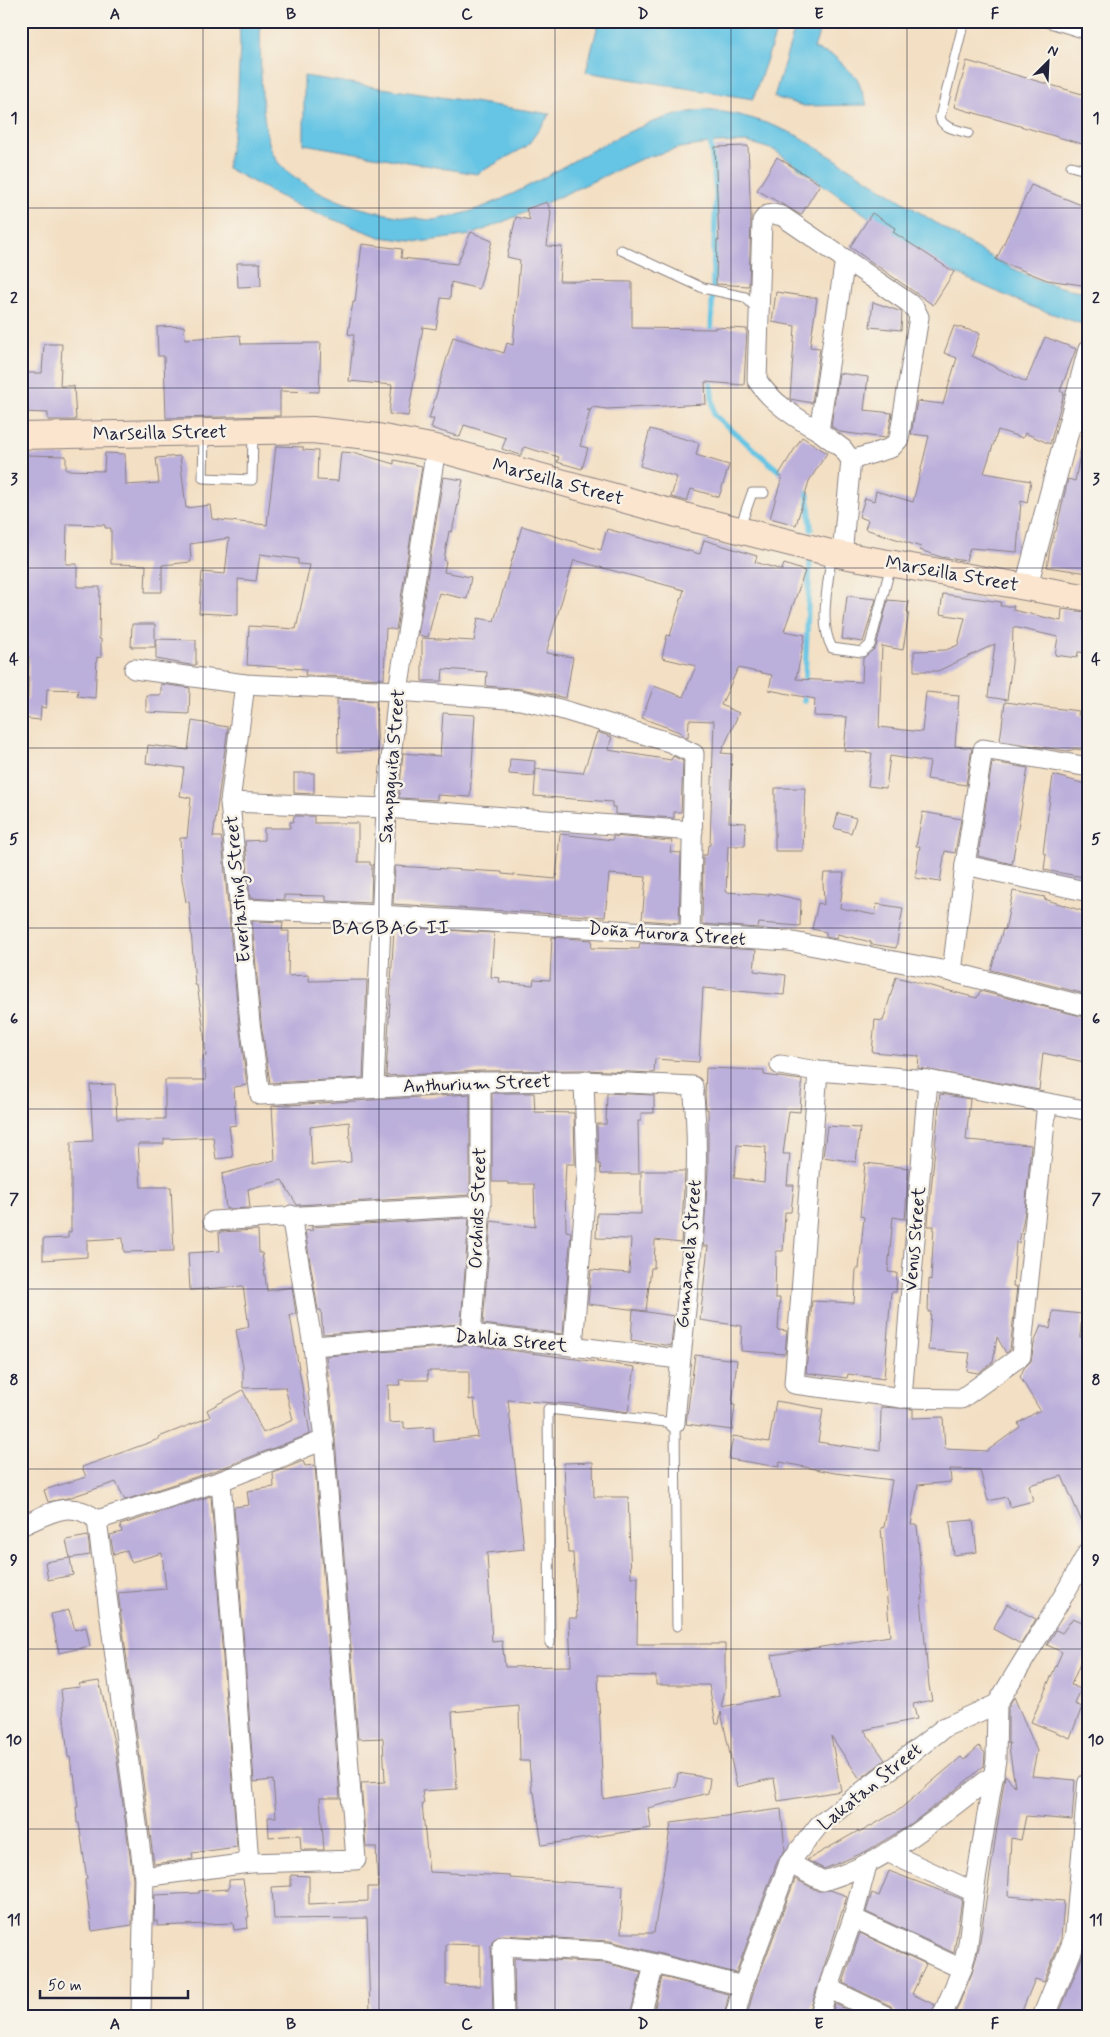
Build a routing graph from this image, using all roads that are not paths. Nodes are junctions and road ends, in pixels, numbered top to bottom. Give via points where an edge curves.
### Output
1 (964, 21) edge
2 (1043, 21) edge
3 (1089, 35) edge
4 (968, 133) dead end
5 (1071, 166) dead end
6 (1089, 172) edge
7 (622, 250) dead end
8 (845, 259) junction
9 (752, 304) dead end
10 (1089, 351) edge
11 (1080, 426) edge
12 (253, 430) junction
13 (819, 431) junction
14 (204, 432) junction
15 (21, 436) edge
16 (436, 448) junction
17 (851, 460) junction
18 (764, 493) dead end
19 (739, 530) junction
20 (837, 554) junction
21 (891, 564) junction
22 (1026, 587) junction
23 (1089, 598) edge
24 (134, 669) dead end
25 (245, 684) junction
26 (398, 691) junction
27 (1089, 767) edge
28 (230, 802) junction
29 (386, 808) junction
30 (693, 831) junction
31 (965, 865) junction
32 (1089, 892) edge
33 (239, 909) junction
34 (381, 915) junction
35 (690, 936) junction
36 (952, 972) junction
37 (1089, 1007) edge
38 (780, 1064) dead end
39 (818, 1071) junction
40 (928, 1080) junction
41 (584, 1081) junction
42 (481, 1082) junction
43 (693, 1086) joint
44 (374, 1087) junction
45 (260, 1095) joint
46 (1047, 1103) junction
47 (1089, 1110) edge
48 (481, 1206) junction
49 (291, 1215) junction
50 (213, 1221) dead end
51 (471, 1334) junction
52 (313, 1346) junction
53 (573, 1346) junction
54 (679, 1358) junction
55 (902, 1398) junction
56 (675, 1423) junction
57 (324, 1440) junction
58 (221, 1482) junction
59 (97, 1520) junction
60 (21, 1526) edge
61 (1089, 1550) edge
62 (677, 1626) dead end
63 (550, 1643) dead end
64 (997, 1704) junction
65 (994, 1774) junction
66 (1088, 1796) edge
67 (887, 1852) junction
68 (249, 1863) junction
69 (789, 1863) junction
70 (867, 1865) junction
71 (144, 1877) junction
72 (974, 1892) junction
73 (853, 1918) junction
74 (1082, 1937) edge
75 (654, 1965) junction
76 (962, 1969) junction
77 (743, 1986) junction
78 (828, 1988) junction
79 (141, 2016) edge
80 (504, 2016) edge
81 (641, 2016) edge
82 (735, 2016) edge
83 (819, 2016) edge
84 (886, 2016) edge
85 (942, 2016) edge
86 (1044, 2016) edge

1 - 4 lane via 940,117 944,125
2 - 3 lane
5 - 6 lane
7 - 9 lane via 703,288 745,297
8 - 13 street
8 - 13 street via 782,216 766,215 762,221 757,380 775,401
8 - 17 street via 909,303 919,317 899,439 891,448
10 - 11 street
11 - 22 street
12 - 14 main road, Marseilla Street
12 - 14 lane via 252,480 203,478
12 - 16 main road, Marseilla Street via 312,430 378,437
13 - 17 street via 843,448
14 - 15 main road, Marseilla Street
16 - 19 main road, Marseilla Street
16 - 26 street, Sampaguita Street
17 - 20 street
18 - 19 lane via 752,493
19 - 20 main road, Marseilla Street
20 - 21 main road, Marseilla Street
20 - 21 lane via 825,625 832,648 862,652 870,644
21 - 22 main road, Marseilla Street
22 - 23 main road, Marseilla Street
24 - 25 street
25 - 26 street
25 - 28 street, Everlasting Street
26 - 29 street, Sampaguita Street
26 - 30 street via 520,700 672,743 694,754
27 - 31 street via 983,748
28 - 29 street
28 - 33 street, Everlasting Street
29 - 30 street
29 - 34 street, Sampaguita Street
30 - 35 street
31 - 32 street
31 - 36 street
33 - 34 street, Doña Aurora Street
33 - 45 street, Everlasting Street
34 - 35 street, Doña Aurora Street
34 - 44 street, Sampaguita Street
35 - 36 street, Doña Aurora Street via 788,941
36 - 37 street, Doña Aurora Street
38 - 39 street
39 - 40 street
39 - 55 street via 794,1384
40 - 46 street
40 - 55 street, Venus Street
41 - 42 street, Anthurium Street
41 - 43 street, Anthurium Street
41 - 53 street via 588,1175
42 - 44 street, Anthurium Street
42 - 48 street, Orchids Street
43 - 54 street, Gumamela Street via 697,1121 694,1229
44 - 45 street, Anthurium Street
46 - 47 street
46 - 55 street via 1021,1356 961,1399
48 - 49 street
48 - 51 street, Orchids Street
49 - 50 street
49 - 52 street
51 - 52 street, Dahlia Street
51 - 53 street, Dahlia Street
52 - 57 street
53 - 54 street, Dahlia Street
54 - 56 street, Gumamela Street
56 - 62 lane
56 - 63 lane via 548,1409
57 - 58 street
57 - 68 street via 356,1860
58 - 59 street
58 - 68 street
59 - 60 street via 90,1514 65,1508
59 - 71 street
61 - 64 street
64 - 65 street
64 - 69 street, Lakatan Street via 945,1727 820,1825
65 - 67 street
65 - 72 street
66 - 74 street
67 - 70 street
67 - 72 street
68 - 71 street
69 - 70 street via 823,1881
69 - 77 street, Lakatan Street
70 - 73 street
71 - 79 street
72 - 76 street
73 - 76 street
73 - 78 street
74 - 86 street
75 - 77 street
75 - 80 street via 607,1952 502,1946
75 - 81 street
76 - 85 street
77 - 82 street, Lakatan Street
78 - 83 street
78 - 84 street

